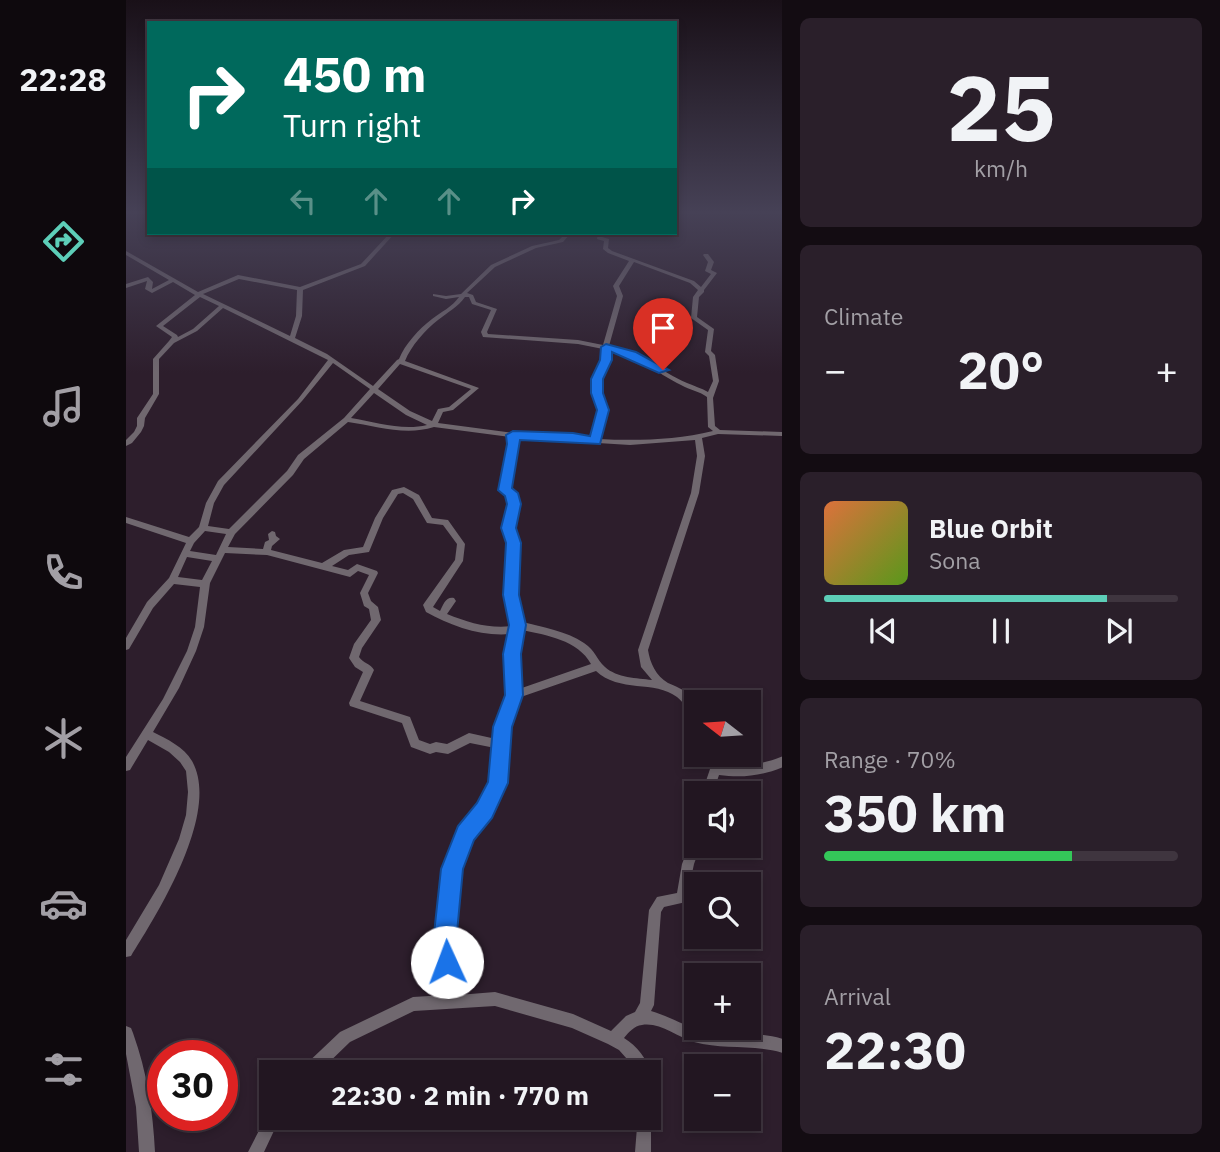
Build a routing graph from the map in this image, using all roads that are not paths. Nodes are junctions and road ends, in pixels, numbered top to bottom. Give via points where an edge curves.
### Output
1 (148, 266) edge
2 (361, 266) edge
3 (495, 266) edge
4 (629, 266) edge
5 (646, 266) edge
6 (710, 266) edge
7 (173, 280) junction
8 (126, 286) edge
9 (300, 289) junction
10 (702, 291) junction
11 (200, 293) junction
12 (435, 295) dead end
13 (465, 295) junction
14 (222, 306) junction
15 (292, 338) junction
16 (172, 342) junction
17 (606, 347) junction
18 (402, 360) junction
19 (331, 361) junction
20 (376, 388) junction
21 (709, 396) junction
22 (346, 420) junction
23 (433, 425) junction
24 (718, 432) junction
25 (782, 434) edge
26 (513, 435) junction
27 (698, 437) junction
28 (595, 441) junction
29 (126, 444) edge
30 (126, 520) edge
31 (203, 528) junction
32 (231, 533) junction
33 (272, 534) dead end
34 (191, 541) junction
35 (225, 550) junction
36 (267, 552) junction
37 (186, 554) junction
38 (217, 558) junction
39 (326, 566) junction
40 (173, 580) junction
41 (205, 584) junction
42 (451, 601) dead end
43 (441, 616) junction
44 (517, 628) junction
45 (126, 646) edge
46 (597, 666) junction
47 (662, 684) junction
48 (514, 695) junction
49 (684, 698) edge
50 (146, 734) junction
51 (502, 745) junction
52 (782, 761) edge
53 (126, 766) edge
54 (715, 769) joint
55 (711, 781) edge
56 (690, 858) edge
57 (126, 951) edge
58 (452, 1000) junction
59 (639, 1018) junction
60 (126, 1033) edge
61 (613, 1039) junction
62 (782, 1046) edge
63 (321, 1060) edge
64 (636, 1060) edge
65 (267, 1130) edge
66 (644, 1130) edge
67 (147, 1152) edge
68 (256, 1152) edge
69 (643, 1152) edge

1 - 7 street
2 - 9 street
3 - 13 street
4 - 17 street via 616,286 620,296
5 - 10 street via 692,282
6 - 10 street via 708,271 715,273
7 - 8 street via 152,291 148,279
7 - 11 street
9 - 11 street via 238,277
9 - 15 street
10 - 21 street via 696,297 694,318 711,329 708,352 716,381
11 - 14 street
11 - 16 street via 159,326 175,336
12 - 13 street via 450,299
13 - 17 street via 495,309 485,336
13 - 18 street via 433,321
14 - 15 street
14 - 16 street via 191,334
15 - 19 street
16 - 29 street via 156,359 156,394 141,418 142,425
17 - 21 street via 632,355
17 - 28 street via 606,360 597,379 603,410
18 - 20 street
18 - 23 street via 476,388 451,409 440,410
19 - 20 street
19 - 31 street via 221,483
20 - 22 street
20 - 23 street via 408,413
21 - 24 street via 712,427
22 - 23 street via 415,429
22 - 32 street via 301,457
23 - 26 street
24 - 25 street
24 - 27 street
26 - 28 street
26 - 44 street via 505,490 514,504 508,528 513,543 511,595
27 - 28 street
27 - 47 street via 702,456 695,493 643,650 646,667
30 - 34 street
31 - 32 street
31 - 34 street
32 - 35 street
33 - 36 street via 276,539 268,544
34 - 37 street
35 - 36 street
35 - 38 street
36 - 39 street
37 - 38 street
37 - 40 street
38 - 41 street
39 - 43 street via 347,552 366,550 395,492 406,491 416,497 430,521 445,522 461,544 459,561 428,605
39 - 51 street via 342,573 357,568 374,573 364,593 376,620 358,642 354,658 369,670 354,703 407,720 415,744 430,749 448,749 469,738
40 - 41 street
40 - 45 street via 150,606
41 - 50 street via 198,632 177,684
42 - 43 street
43 - 44 street via 478,630
44 - 46 street via 578,643 592,654
44 - 48 street via 512,654
46 - 47 street via 639,684
46 - 48 street
47 - 49 street
48 - 51 street via 502,727
50 - 53 street
50 - 57 street via 176,752 191,769 195,802 171,878
51 - 58 street via 498,783 485,811 465,834 452,869 444,943
52 - 54 street via 763,771
54 - 55 street
56 - 59 street via 682,898 661,901 655,910 647,1005
58 - 61 street via 495,999 573,1021
58 - 63 street via 413,1004 345,1037
59 - 61 street
59 - 62 street via 664,1021 716,1040 769,1041
60 - 67 street via 136,1064
61 - 64 street
65 - 68 street
66 - 69 street

